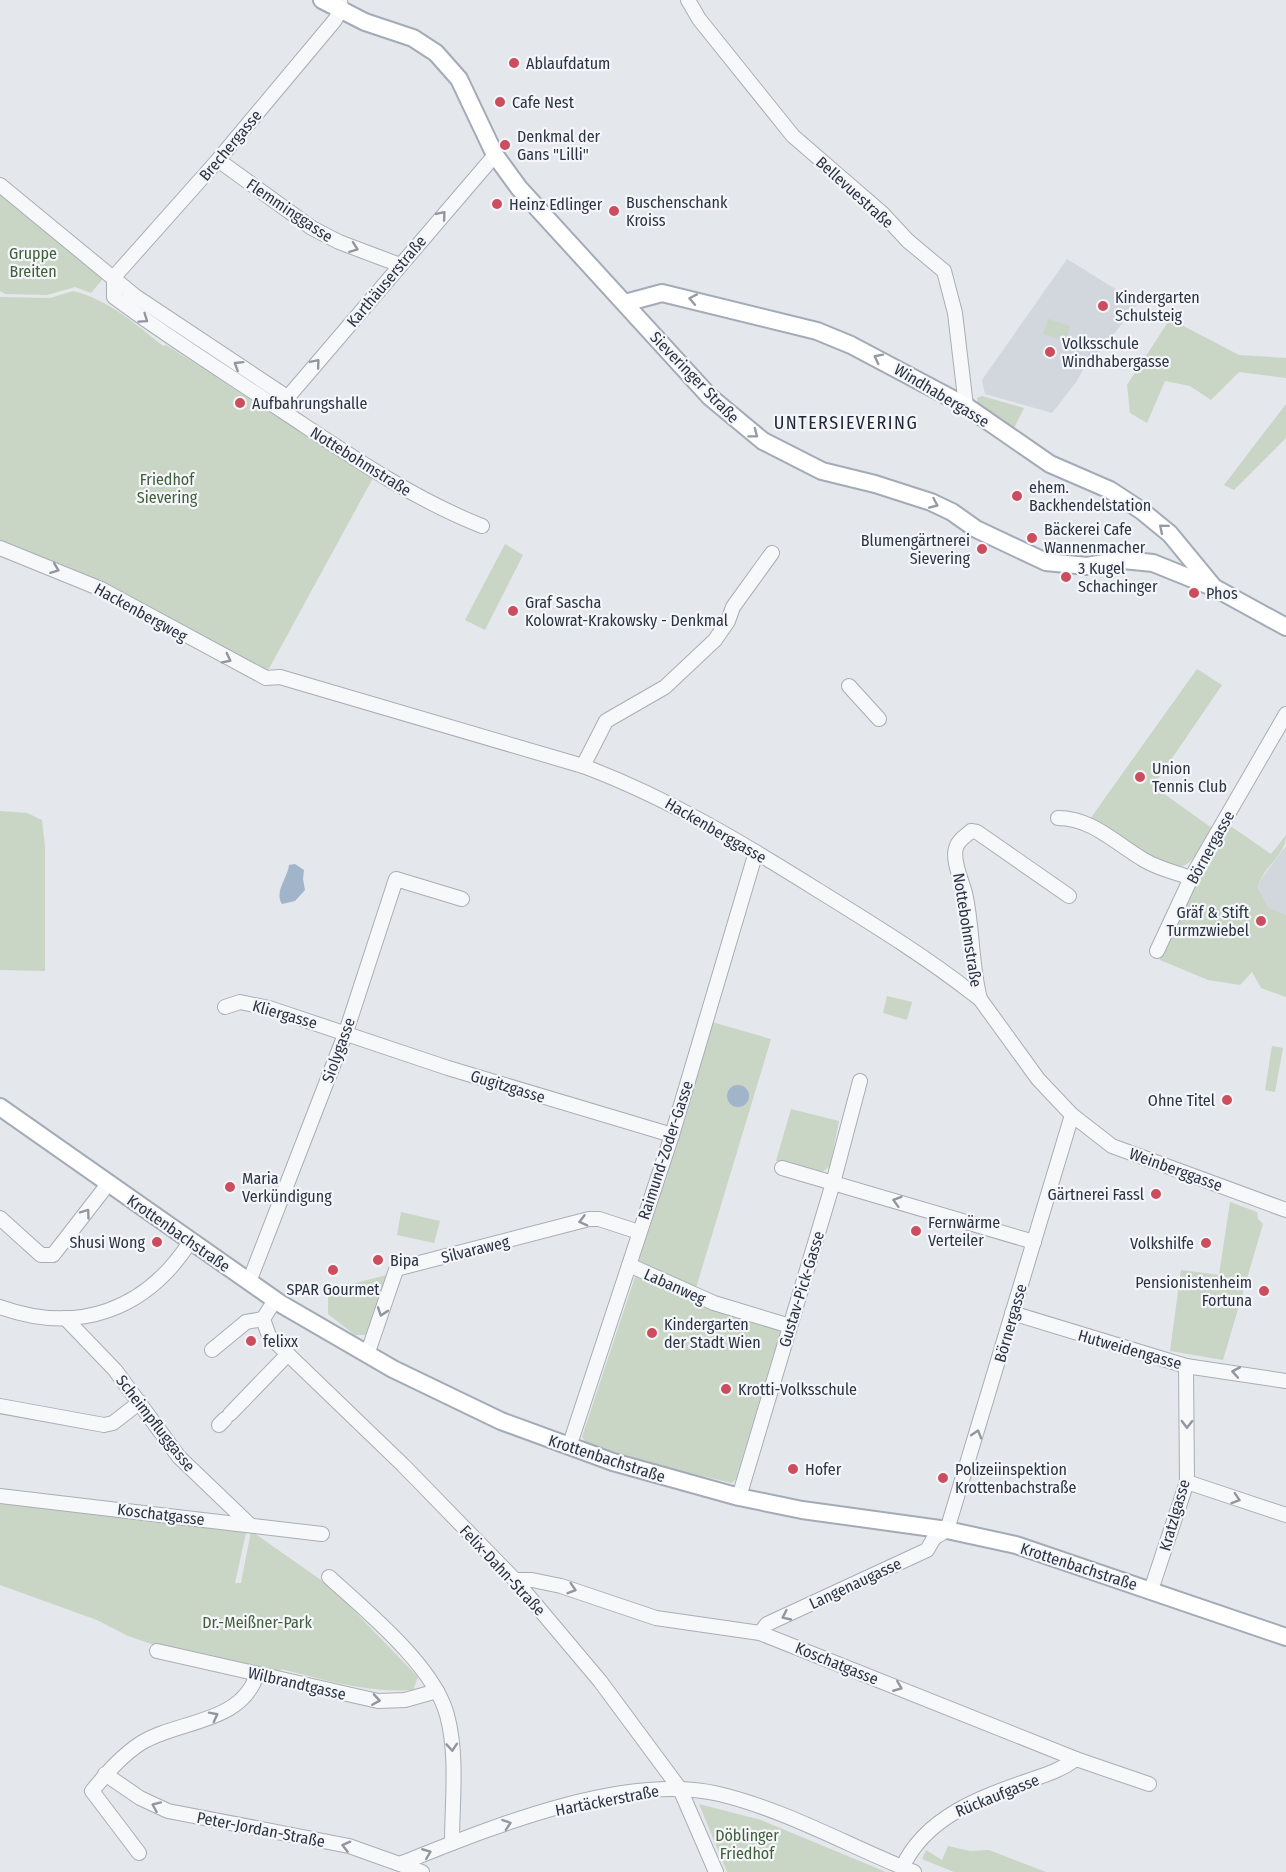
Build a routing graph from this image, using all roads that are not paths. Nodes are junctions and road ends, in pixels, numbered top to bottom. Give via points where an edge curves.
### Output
1 (322, 0) edge
2 (688, 0) edge
3 (341, 4) edge
4 (495, 155) junction
5 (218, 160) junction
6 (0, 185) edge
7 (399, 265) junction
8 (114, 277) junction
9 (625, 303) junction
10 (287, 397) junction
11 (966, 406) junction
12 (279, 408) junction
13 (482, 526) dead end
14 (0, 548) edge
15 (772, 553) dead end
16 (1188, 567) junction
17 (1286, 627) edge
18 (280, 677) joint
19 (849, 686) dead end
20 (1286, 714) edge
21 (879, 720) dead end
22 (583, 766) junction
23 (1058, 818) dead end
24 (756, 852) junction
25 (1191, 878) junction
26 (1070, 896) dead end
27 (462, 899) dead end
28 (1157, 951) dead end
29 (980, 999) junction
30 (225, 1007) dead end
31 (346, 1032) junction
32 (860, 1081) dead end
33 (0, 1107) edge
34 (1072, 1115) junction
35 (672, 1135) junction
36 (782, 1168) dead end
37 (833, 1183) junction
38 (108, 1184) junction
39 (1286, 1210) edge
40 (0, 1218) edge
41 (639, 1232) junction
42 (190, 1242) junction
43 (1034, 1242) junction
44 (629, 1265) junction
45 (249, 1282) junction
46 (275, 1300) junction
47 (0, 1307) edge
48 (1012, 1314) junction
49 (65, 1318) junction
50 (263, 1319) junction
51 (790, 1326) junction
52 (212, 1350) dead end
53 (288, 1354) junction
54 (368, 1354) junction
55 (1186, 1366) junction
56 (1286, 1381) edge
57 (140, 1402) junction
58 (0, 1406) edge
59 (225, 1419) dead end
60 (569, 1447) junction
61 (1187, 1482) junction
62 (0, 1496) edge
63 (739, 1497) junction
64 (1286, 1515) edge
65 (250, 1525) junction
66 (947, 1530) junction
67 (322, 1534) dead end
68 (329, 1577) dead end
69 (515, 1580) junction
70 (1151, 1590) junction
71 (760, 1633) junction
72 (1286, 1637) edge
73 (157, 1651) dead end
74 (257, 1674) junction
75 (437, 1691) junction
76 (1076, 1759) junction
77 (105, 1774) junction
78 (1149, 1784) dead end
79 (680, 1789) junction
80 (452, 1843) junction
81 (139, 1853) dead end
82 (402, 1863) junction
83 (908, 1870) edge
84 (422, 1872) edge
85 (716, 1872) edge

1 - 3 main road, Sieveringer Straße
2 - 11 street, Bellevuestraße via 793,136 944,272 955,313
3 - 4 main road, Sieveringer Straße via 365,22 413,38 436,53 459,79
3 - 5 street, Brechergasse
7 -> 4 street, Karthäuserstraße
4 - 9 main road, Sieveringer Straße via 519,188
5 -> 7 street, Flemminggasse via 312,228
5 - 8 street, Brechergasse
6 - 8 street
10 -> 7 street, Karthäuserstraße
10 -> 8 street via 184,331
8 -> 12 street, Nottebohmstraße via 114,297
11 -> 9 main road, Windhabergasse via 908,373 817,331 662,293
9 -> 16 main road, Sieveringer Straße via 717,404 763,441 790,456 822,471 931,502 976,529 1046,562 1087,566 1125,561
10 - 12 street, Karthäuserstraße
16 -> 11 main road, Windhabergasse via 1170,534 1142,511 1110,490 1050,464
12 - 13 street, Nottebohmstraße via 359,462 452,514
14 -> 18 street, Hackenbergweg via 101,589 266,678
15 - 22 street via 733,607 715,640 665,687 606,721
16 - 17 main road, Windhabergasse via 1215,588
18 - 22 street, Hackenberggasse
19 - 21 street
20 - 25 street, Börnergasse
22 - 24 street, Hackenberggasse via 682,808
23 - 25 street via 1079,819 1143,860
24 - 29 street, Hackenberggasse via 897,940
24 - 35 street, Raimund-Zoder-Gasse
25 - 28 street, Börnergasse
26 - 29 street, Nottebohmstraße via 981,835 971,831 959,841 956,858 968,907
27 - 31 street, Siolygasse via 396,879
29 - 34 street, Hackenberggasse via 1038,1079
30 - 31 street, Kliergasse via 240,1002
31 - 35 street, Gugitzgasse via 448,1068
31 - 45 street, Siolygasse
32 - 37 street, Gustav-Pick-Gasse
33 - 38 main road, Krottenbachstraße
34 - 39 street, Weinberggasse via 1112,1146
34 - 43 street, Börnergasse
35 - 41 street, Raimund-Zoder-Gasse
36 - 37 street
43 -> 37 street
37 - 51 street, Gustav-Pick-Gasse
40 -> 38 street via 41,1256 53,1256
38 - 42 main road, Krottenbachstraße
41 - 44 street, Raimund-Zoder-Gasse
41 -> 54 street, Silvaraweg via 594,1218 400,1268 396,1270
42 - 45 main road, Krottenbachstraße
42 - 49 street via 170,1270 142,1294 93,1314
43 - 48 street, Börnergasse
44 - 51 street, Labanweg via 714,1303
44 - 60 street, Raimund-Zoder-Gasse
45 - 46 main road, Krottenbachstraße
46 - 50 street
46 - 54 main road, Krottenbachstraße
47 - 49 street via 22,1314
48 - 55 street, Hutweidengasse
66 -> 48 street, Börnergasse
49 - 57 street, Scheimpfluggasse
50 - 52 street via 246,1322
50 - 53 street, Felix-Dahn-Straße via 269,1336
51 - 63 street, Gustav-Pick-Gasse
53 - 59 street
53 - 69 street, Felix-Dahn-Straße
54 - 60 main road, Krottenbachstraße via 474,1409
56 -> 55 street, Hutweidengasse
55 -> 61 street, Kratzlgasse
57 - 58 street via 113,1423 98,1425
57 - 65 street, Scheimpfluggasse via 179,1457
60 - 63 main road, Krottenbachstraße
61 -> 64 street
61 - 70 street, Kratzlgasse
62 - 65 street, Koschatgasse
63 - 66 main road, Krottenbachstraße
65 - 67 street, Koschatgasse
66 - 70 main road, Krottenbachstraße via 1016,1545
66 -> 71 street, Langenaugasse via 934,1538 927,1550 767,1624
68 - 75 street via 388,1632
69 -> 71 street, Koschatgasse via 561,1586 656,1618
69 - 79 street, Felix-Dahn-Straße via 600,1681
70 - 72 main road, Krottenbachstraße
71 -> 76 street, Koschatgasse
73 - 74 street, Wilbrandtgasse
74 -> 75 street, Wilbrandtgasse via 383,1702
77 -> 74 street via 148,1739 220,1714 247,1691
75 -> 80 street via 451,1732
76 - 78 street, Koschatgasse
76 - 83 street, Rückaufgasse via 1059,1772 987,1796 945,1817 910,1851
77 - 81 street via 92,1791
82 -> 77 street, Peter-Jordan-Straße via 349,1846 168,1811
80 -> 79 street, Hartäckerstraße via 571,1805 657,1788
79 - 83 street, Hartäckerstraße via 718,1794 764,1808
79 - 85 street, Felix-Dahn-Straße
82 -> 80 street, Hartäckerstraße
82 - 84 street, Peter-Jordan-Straße

